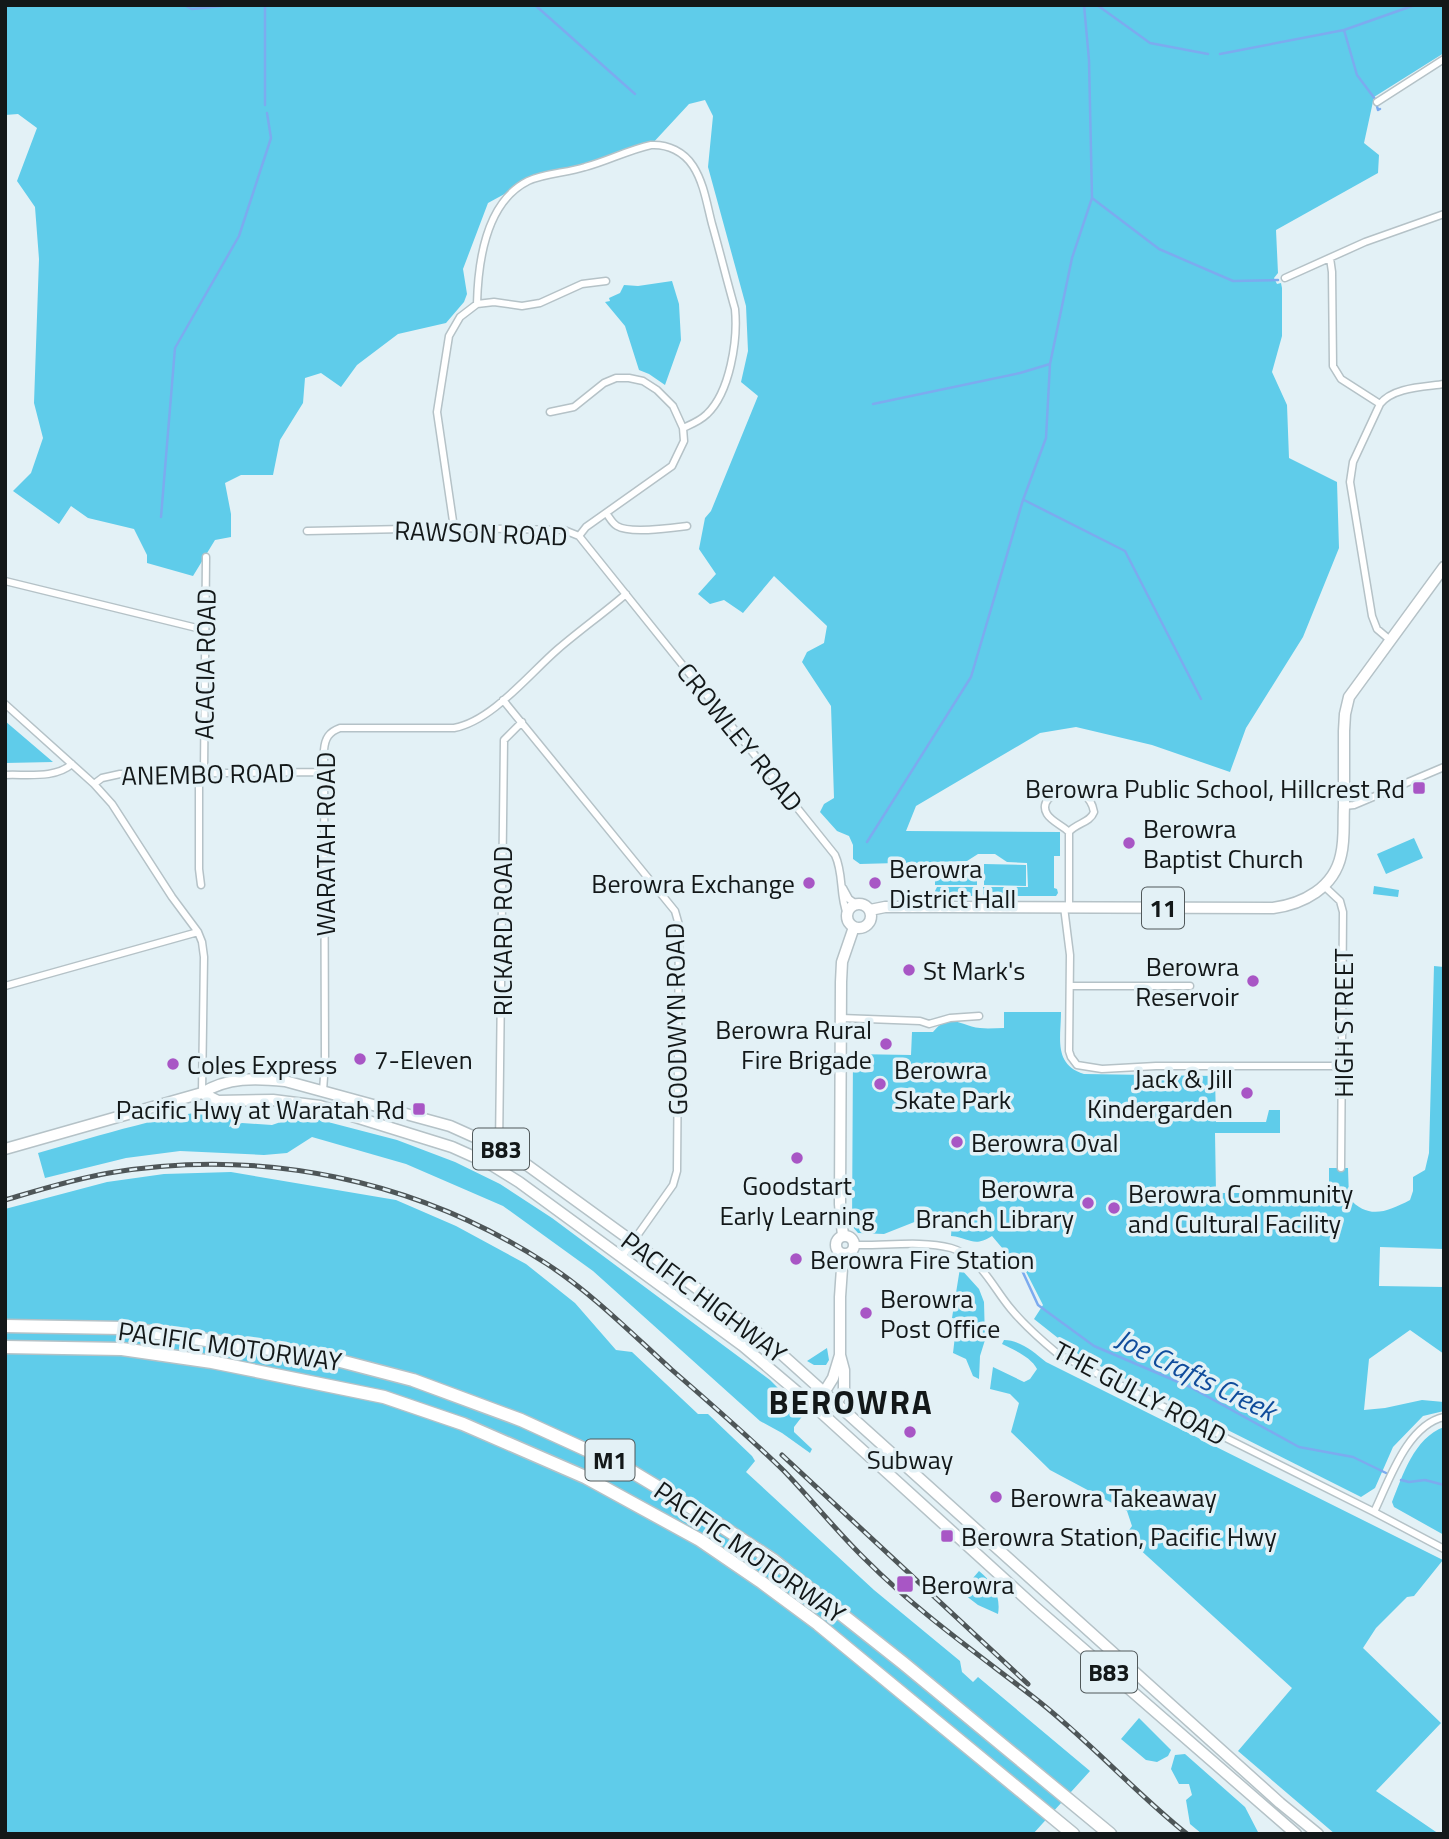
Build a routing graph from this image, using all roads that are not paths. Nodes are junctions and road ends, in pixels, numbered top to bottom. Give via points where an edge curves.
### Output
1 (1444, 59) edge
2 (1377, 102) dead end
3 (1444, 214) edge
4 (1330, 258) junction
5 (1285, 278) dead end
6 (606, 281) dead end
7 (477, 304) junction
8 (1444, 384) edge
9 (1380, 404) junction
10 (550, 412) dead end
11 (683, 428) junction
12 (606, 513) junction
13 (687, 526) dead end
14 (454, 528) junction
15 (307, 531) dead end
16 (579, 536) junction
17 (206, 557) dead end
18 (1444, 568) edge
19 (5, 581) edge
20 (626, 594) junction
21 (205, 631) junction
22 (1390, 640) junction
23 (503, 699) junction
24 (5, 704) edge
25 (522, 722) junction
26 (72, 764) junction
27 (1444, 767) edge
28 (202, 772) junction
29 (325, 772) junction
30 (5, 775) edge
31 (94, 784) junction
32 (1343, 806) junction
33 (1069, 832) junction
34 (201, 885) dead end
35 (842, 886) junction
36 (1324, 886) junction
37 (856, 904) junction
38 (1067, 907) junction
39 (870, 910) junction
40 (847, 914) junction
41 (854, 927) junction
42 (198, 932) junction
43 (5, 986) edge
44 (1070, 986) junction
45 (1190, 986) dead end
46 (979, 1016) dead end
47 (841, 1018) junction
48 (1342, 1066) junction
49 (323, 1091) junction
50 (202, 1093) junction
51 (499, 1148) junction
52 (5, 1149) edge
53 (1341, 1168) dead end
54 (844, 1236) junction
55 (632, 1242) junction
56 (854, 1245) junction
57 (843, 1254) junction
58 (622, 1257) junction
59 (5, 1326) edge
60 (5, 1347) edge
61 (840, 1355) junction
62 (825, 1392) junction
63 (837, 1402) junction
64 (815, 1407) junction
65 (825, 1415) junction
66 (1444, 1417) edge
67 (1374, 1512) junction
68 (1444, 1549) edge
69 (1239, 1766) junction
70 (1230, 1778) junction
71 (1073, 1834) edge
72 (1110, 1834) edge
73 (1296, 1834) edge
74 (1318, 1834) edge

1 - 2 street
3 - 4 street
4 - 5 street
4 - 9 street via 1333,366 1341,379
6 - 7 street via 582,284 540,303
7 - 11 street via 477,274 488,234 511,191 530,180 586,167 639,147 673,149 692,164 699,179 736,324 729,372 713,407
7 - 14 street via 460,317 449,336 437,412
8 - 9 street via 1393,393
9 - 22 street via 1353,462 1350,488 1373,622
10 - 11 street via 574,407 604,383 629,378 657,390 673,405
11 - 12 street via 684,441 672,466
12 - 13 street via 623,529
12 - 16 street
14 - 15 street, RAWSON ROAD
14 - 16 street, RAWSON ROAD via 564,530
16 - 20 street, RAWSON ROAD
17 - 21 street, ACACIA ROAD
18 - 22 main road, 11
19 - 21 street
20 - 23 street, WARATAH ROAD
20 - 35 street, CROWLEY ROAD via 835,855
21 - 28 street, ACACIA ROAD
22 - 32 main road, 11 via 1349,697
23 - 25 street, GOODWYN ROAD
23 - 29 street, WARATAH ROAD via 454,728 335,730 325,743
24 - 26 street
25 - 51 street, RICKARD ROAD via 504,740
25 - 55 street, GOODWYN ROAD via 675,911 678,925 677,1171 673,1185
26 - 30 street via 54,774
26 - 31 street
27 - 32 street
28 - 29 street, ANEMBO ROAD
28 - 31 street, ANEMBO ROAD via 120,774
28 - 34 street, ACACIA ROAD
29 - 49 street, WARATAH ROAD
31 - 42 street
32 - 36 main road, 11 via 1341,857
33 - 33 street via 1047,815 1045,808 1053,795 1068,790 1083,794 1094,812
33 - 38 street
35 - 37 street, CROWLEY ROAD
35 - 40 street, CROWLEY ROAD
36 - 38 main road, 11 via 1305,900 1273,908
36 - 48 street, HIGH STREET via 1340,901 1343,912
37 - 39 main road, 11
37 - 40 main road
38 - 39 main road, 11
38 - 44 street
39 - 41 main road via 868,925
40 - 41 main road
41 - 47 main road via 842,961
42 - 43 street
42 - 50 street via 204,957
44 - 45 street
44 - 48 street via 1069,1046 1077,1065 1093,1069
46 - 47 street via 929,1024
47 - 54 main road via 840,1205
48 - 53 street, HIGH STREET
49 - 50 main road, PACIFIC HIGHWAY / B83 via 263,1079 219,1082
49 - 51 main road, PACIFIC HIGHWAY / B83 via 450,1126
50 - 52 main road, PACIFIC HIGHWAY / B83
50 - 58 main road, PACIFIC HIGHWAY / B83 via 218,1101 314,1104 453,1147 519,1182
51 - 55 main road, PACIFIC HIGHWAY / B83
54 - 56 main road
54 - 57 main road via 836,1244
55 - 58 street, GOODWYN ROAD
55 - 62 main road, PACIFIC HIGHWAY / B83 via 757,1332
56 - 57 main road
56 - 67 street, THE GULLY ROAD via 958,1250 975,1261 1013,1312 1058,1354
57 - 61 main road
58 - 64 main road, PACIFIC HIGHWAY / B83 via 743,1346
59 - 72 highway, PACIFIC MOTORWAY / M1 via 123,1328 325,1357 413,1380 521,1420 626,1468 773,1560
60 - 71 highway, PACIFIC MOTORWAY / M1 via 122,1349 384,1397 463,1424 585,1477 699,1540 760,1581
61 - 62 main road
61 - 63 main road via 844,1391
62 - 63 main road, PACIFIC HIGHWAY / B83
62 - 64 main road
63 - 65 main road
63 - 69 main road, PACIFIC HIGHWAY / B83
64 - 65 main road, PACIFIC HIGHWAY / B83
65 - 70 main road, PACIFIC HIGHWAY / B83 via 1007,1583
66 - 67 street via 1412,1437
67 - 68 street, THE GULLY ROAD
69 - 70 main road
69 - 74 main road, PACIFIC HIGHWAY / B83
70 - 73 main road, PACIFIC HIGHWAY / B83

